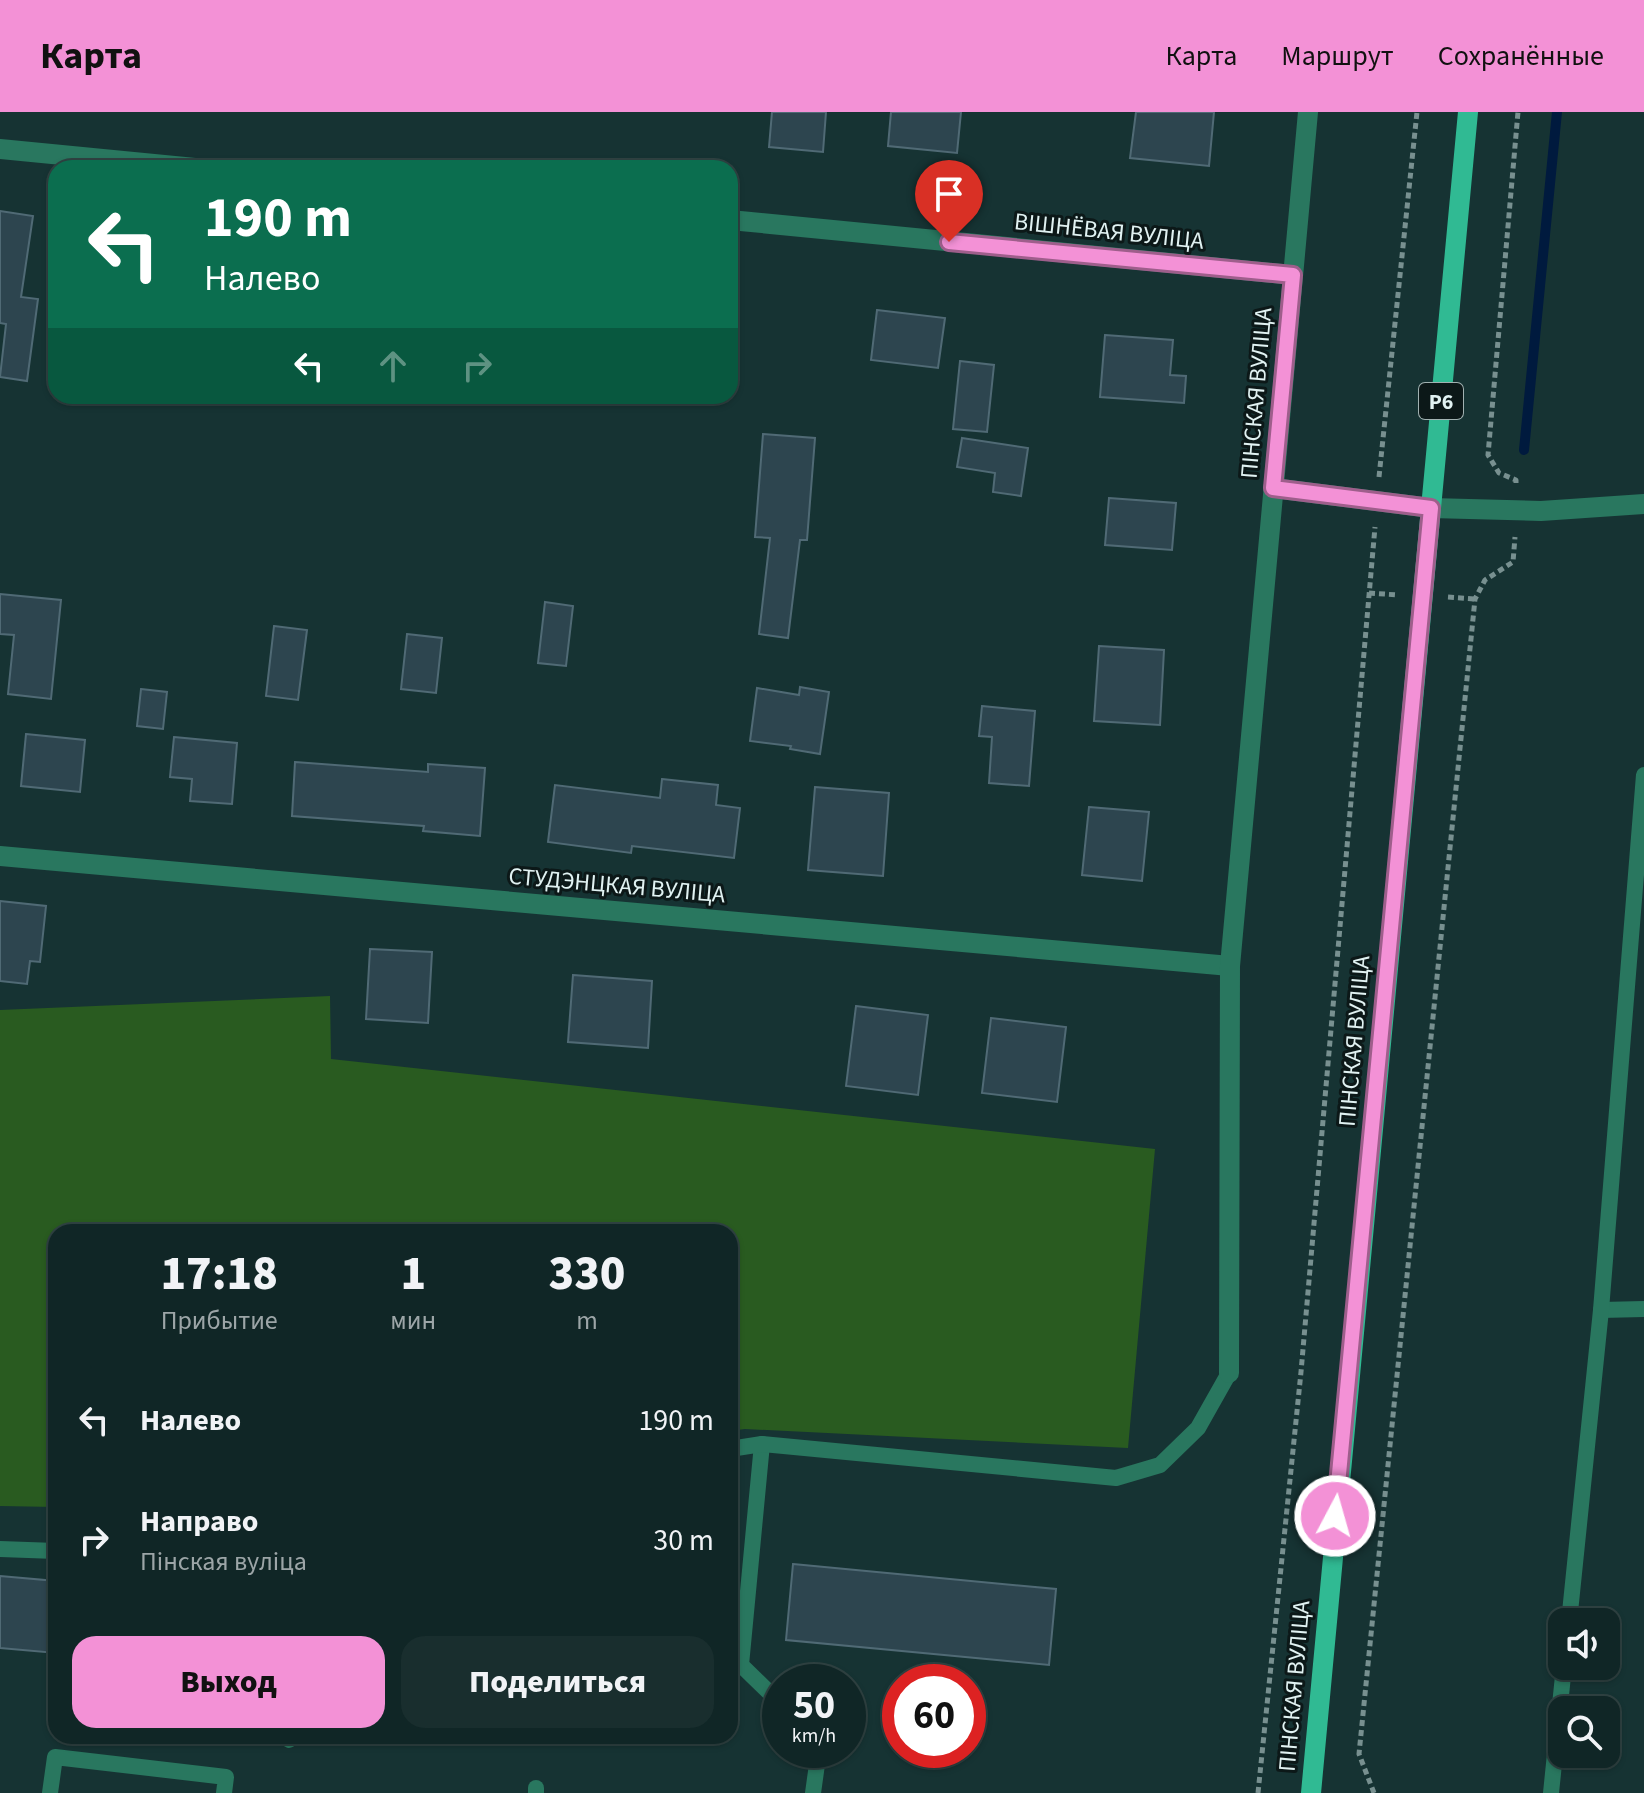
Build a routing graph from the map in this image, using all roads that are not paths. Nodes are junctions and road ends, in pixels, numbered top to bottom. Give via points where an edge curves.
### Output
1 (1308, 112) edge
2 (1468, 112) edge
3 (0, 149) edge
4 (113, 160) edge
5 (738, 221) edge
6 (1293, 275) junction
7 (1273, 488) junction
8 (1644, 504) edge
9 (1431, 508) junction
10 (1644, 775) edge
11 (0, 856) edge
12 (1230, 966) junction
13 (1644, 1309) edge
14 (1601, 1310) junction
15 (1229, 1373) joint
16 (762, 1444) junction
17 (738, 1448) edge
18 (0, 1549) edge
19 (48, 1551) edge
20 (1570, 1608) edge
21 (1563, 1680) edge
22 (762, 1685) edge
23 (816, 1768) edge
24 (50, 1793) edge
25 (224, 1793) edge
26 (813, 1793) edge
27 (1311, 1793) edge
28 (1551, 1793) edge

1 - 6 street, ПІНСКАЯ ВУЛІЦА
2 - 9 main road, ПІНСКАЯ ВУЛІЦА / Р6
3 - 4 street
5 - 6 street, ВІШНЁВАЯ ВУЛІЦА
6 - 7 street, ПІНСКАЯ ВУЛІЦА
7 - 9 street
7 - 12 street, ПІНСКАЯ ВУЛІЦА
8 - 9 street via 1541,511
9 - 27 main road, ПІНСКАЯ ВУЛІЦА / Р6
10 - 14 lane
11 - 12 street, СТУДЭНЦКАЯ ВУЛІЦА
12 - 15 street, ПІНСКАЯ ВУЛІЦА
13 - 14 lane
14 - 20 lane
15 - 16 lane via 1198,1428 1160,1465 1116,1478
16 - 17 lane
16 - 22 lane via 741,1665
18 - 19 lane
21 - 28 lane
23 - 26 lane
24 - 25 lane via 55,1757 226,1777

